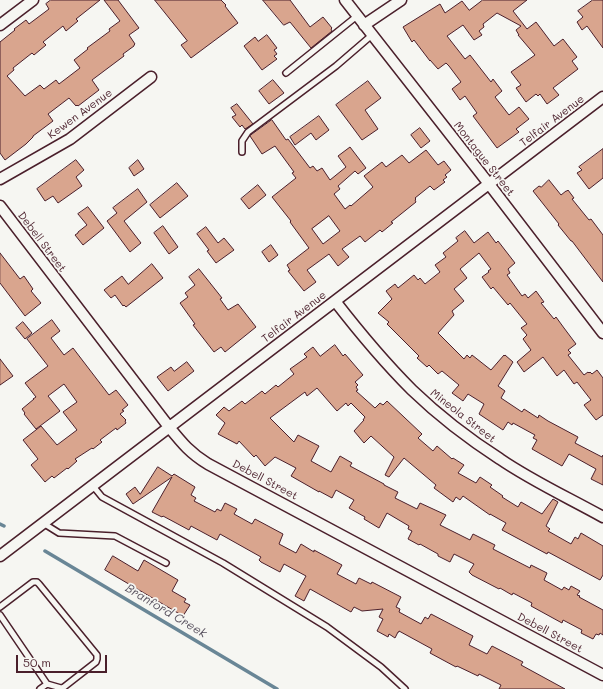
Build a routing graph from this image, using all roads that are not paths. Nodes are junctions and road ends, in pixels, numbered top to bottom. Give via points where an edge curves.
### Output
1 (33, 0) edge
2 (345, 0) edge
3 (402, 0) edge
4 (357, 16) junction
5 (0, 25) edge
6 (364, 25) junction
7 (372, 36) junction
8 (286, 73) dead end
9 (151, 77) dead end
10 (603, 97) edge
11 (242, 152) dead end
12 (0, 179) edge
13 (489, 184) junction
14 (0, 206) edge
15 (335, 301) junction
16 (603, 333) edge
17 (169, 427) junction
18 (93, 486) junction
19 (603, 517) edge
20 (44, 523) junction
21 (0, 556) edge
22 (166, 563) dead end
23 (0, 607) edge
24 (0, 615) edge
25 (603, 675) edge
26 (47, 684) junction
27 (40, 689) edge
28 (405, 689) edge

1 - 5 street
2 - 4 street, Montague Street
3 - 6 street
4 - 6 street, Montague Street
4 - 8 lane
6 - 7 street, Montague Street
7 - 11 lane via 248,132 242,141
7 - 13 street, Montague Street
9 - 12 street, Kewen Avenue via 70,139
10 - 13 street, Telfair Avenue
13 - 15 street, Telfair Avenue
13 - 16 street, Montague Street
14 - 17 street, Debell Street
15 - 17 street, Telfair Avenue
15 - 19 street, Mineola Street via 396,374 446,420 502,460
17 - 18 street, Telfair Avenue
17 - 25 street, Debell Street via 182,444 198,458
18 - 20 street, Telfair Avenue
18 - 28 lane via 102,498 223,563 326,627 381,667
20 - 21 street, Telfair Avenue
20 - 22 lane via 59,533 115,536
23 - 26 lane via 36,582 97,655 96,662 64,687
24 - 26 lane
26 - 27 lane

